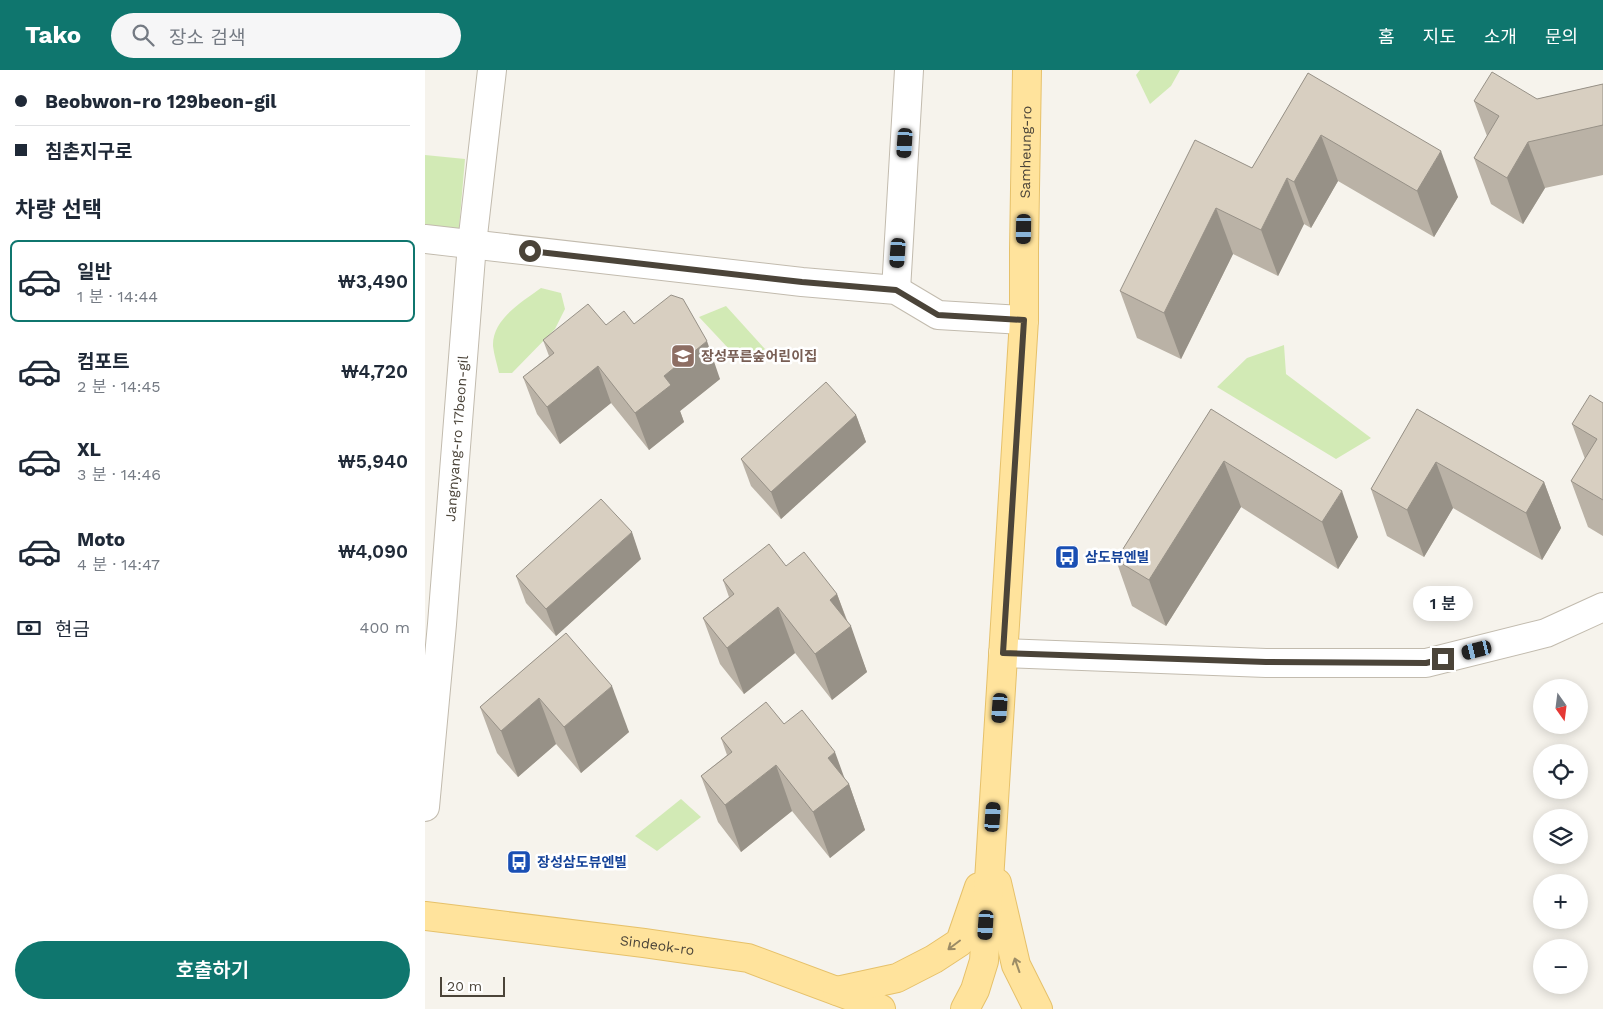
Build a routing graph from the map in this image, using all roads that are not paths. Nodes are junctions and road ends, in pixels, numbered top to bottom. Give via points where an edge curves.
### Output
1 (492, 70) edge
2 (909, 70) edge
3 (1027, 70) edge
4 (425, 239) edge
5 (472, 244) junction
6 (896, 290) junction
7 (1024, 320) junction
8 (1603, 607) edge
9 (434, 622) edge
10 (1003, 653) junction
11 (425, 807) edge
12 (991, 853) junction
13 (425, 916) edge
14 (837, 991) junction
15 (881, 1009) edge
16 (965, 1009) edge
17 (1038, 1009) edge

1 - 5 street, Jangnyang-ro 17beon-gil
2 - 6 street
3 - 7 main road, Samheung-ro
4 - 5 street
5 - 6 street
5 - 9 street, Jangnyang-ro 17beon-gil
6 - 7 street via 938,315
7 - 10 main road, Samheung-ro
8 - 10 street via 1546,633 1426,663 1266,662
9 - 11 street, Jangnyang-ro 17beon-gil
10 - 12 main road, Samheung-ro
12 -> 14 main road via 960,942 897,978
12 - 16 main road, Samheung-ro via 984,961
17 -> 12 main road via 1016,965
13 - 14 main road, Sindeok-ro via 748,958
14 - 15 main road, Sindeok-ro

